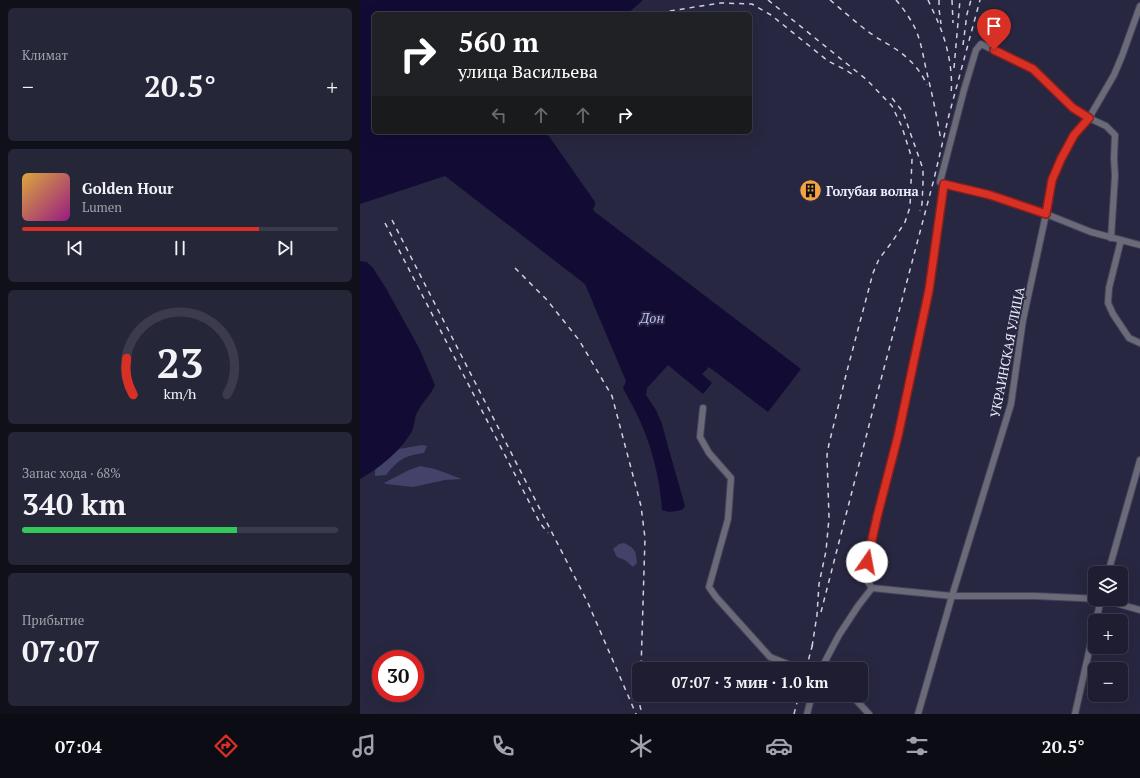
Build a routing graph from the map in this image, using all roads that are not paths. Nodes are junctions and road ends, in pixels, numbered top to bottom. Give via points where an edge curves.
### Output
1 (1140, 6) edge
2 (1089, 118) junction
3 (942, 183) junction
4 (1046, 214) junction
5 (1111, 238) junction
6 (1122, 240) junction
7 (1140, 245) edge
8 (1140, 343) edge
9 (703, 408) dead end
10 (1140, 460) edge
11 (1133, 487) junction
12 (1140, 489) edge
13 (1110, 566) edge
14 (872, 588) junction
15 (952, 596) junction
16 (1088, 598) edge
17 (1126, 606) edge
18 (1140, 610) edge
19 (1088, 654) edge
20 (782, 662) edge
21 (825, 662) edge
22 (810, 702) edge
23 (859, 702) edge
24 (807, 714) edge
25 (868, 714) edge
26 (918, 714) edge
27 (1075, 714) edge

1 - 2 street, УКРАИНСКАЯ УЛИЦА via 1114,74
2 - 3 street via 1073,108 1033,69 981,44 974,56
2 - 4 street, УКРАИНСКАЯ УЛИЦА via 1074,135 1061,159 1052,180
2 - 5 street via 1106,126 1115,135
3 - 4 street via 990,195
3 - 14 street via 929,290 898,436 867,562 866,579
4 - 5 street
4 - 15 street, УКРАИНСКАЯ УЛИЦА via 1023,320 1011,404
5 - 6 street
6 - 7 street
6 - 8 street via 1109,288 1108,303 1129,338
9 - 20 street via 700,437 709,453 731,478 728,519 709,587 770,657
10 - 11 street
11 - 12 street
11 - 13 street
14 - 15 street
14 - 21 street via 839,635
15 - 16 street
15 - 26 street, УКРАИНСКАЯ УЛИЦА
17 - 18 street
19 - 27 street
22 - 24 street
23 - 25 street

